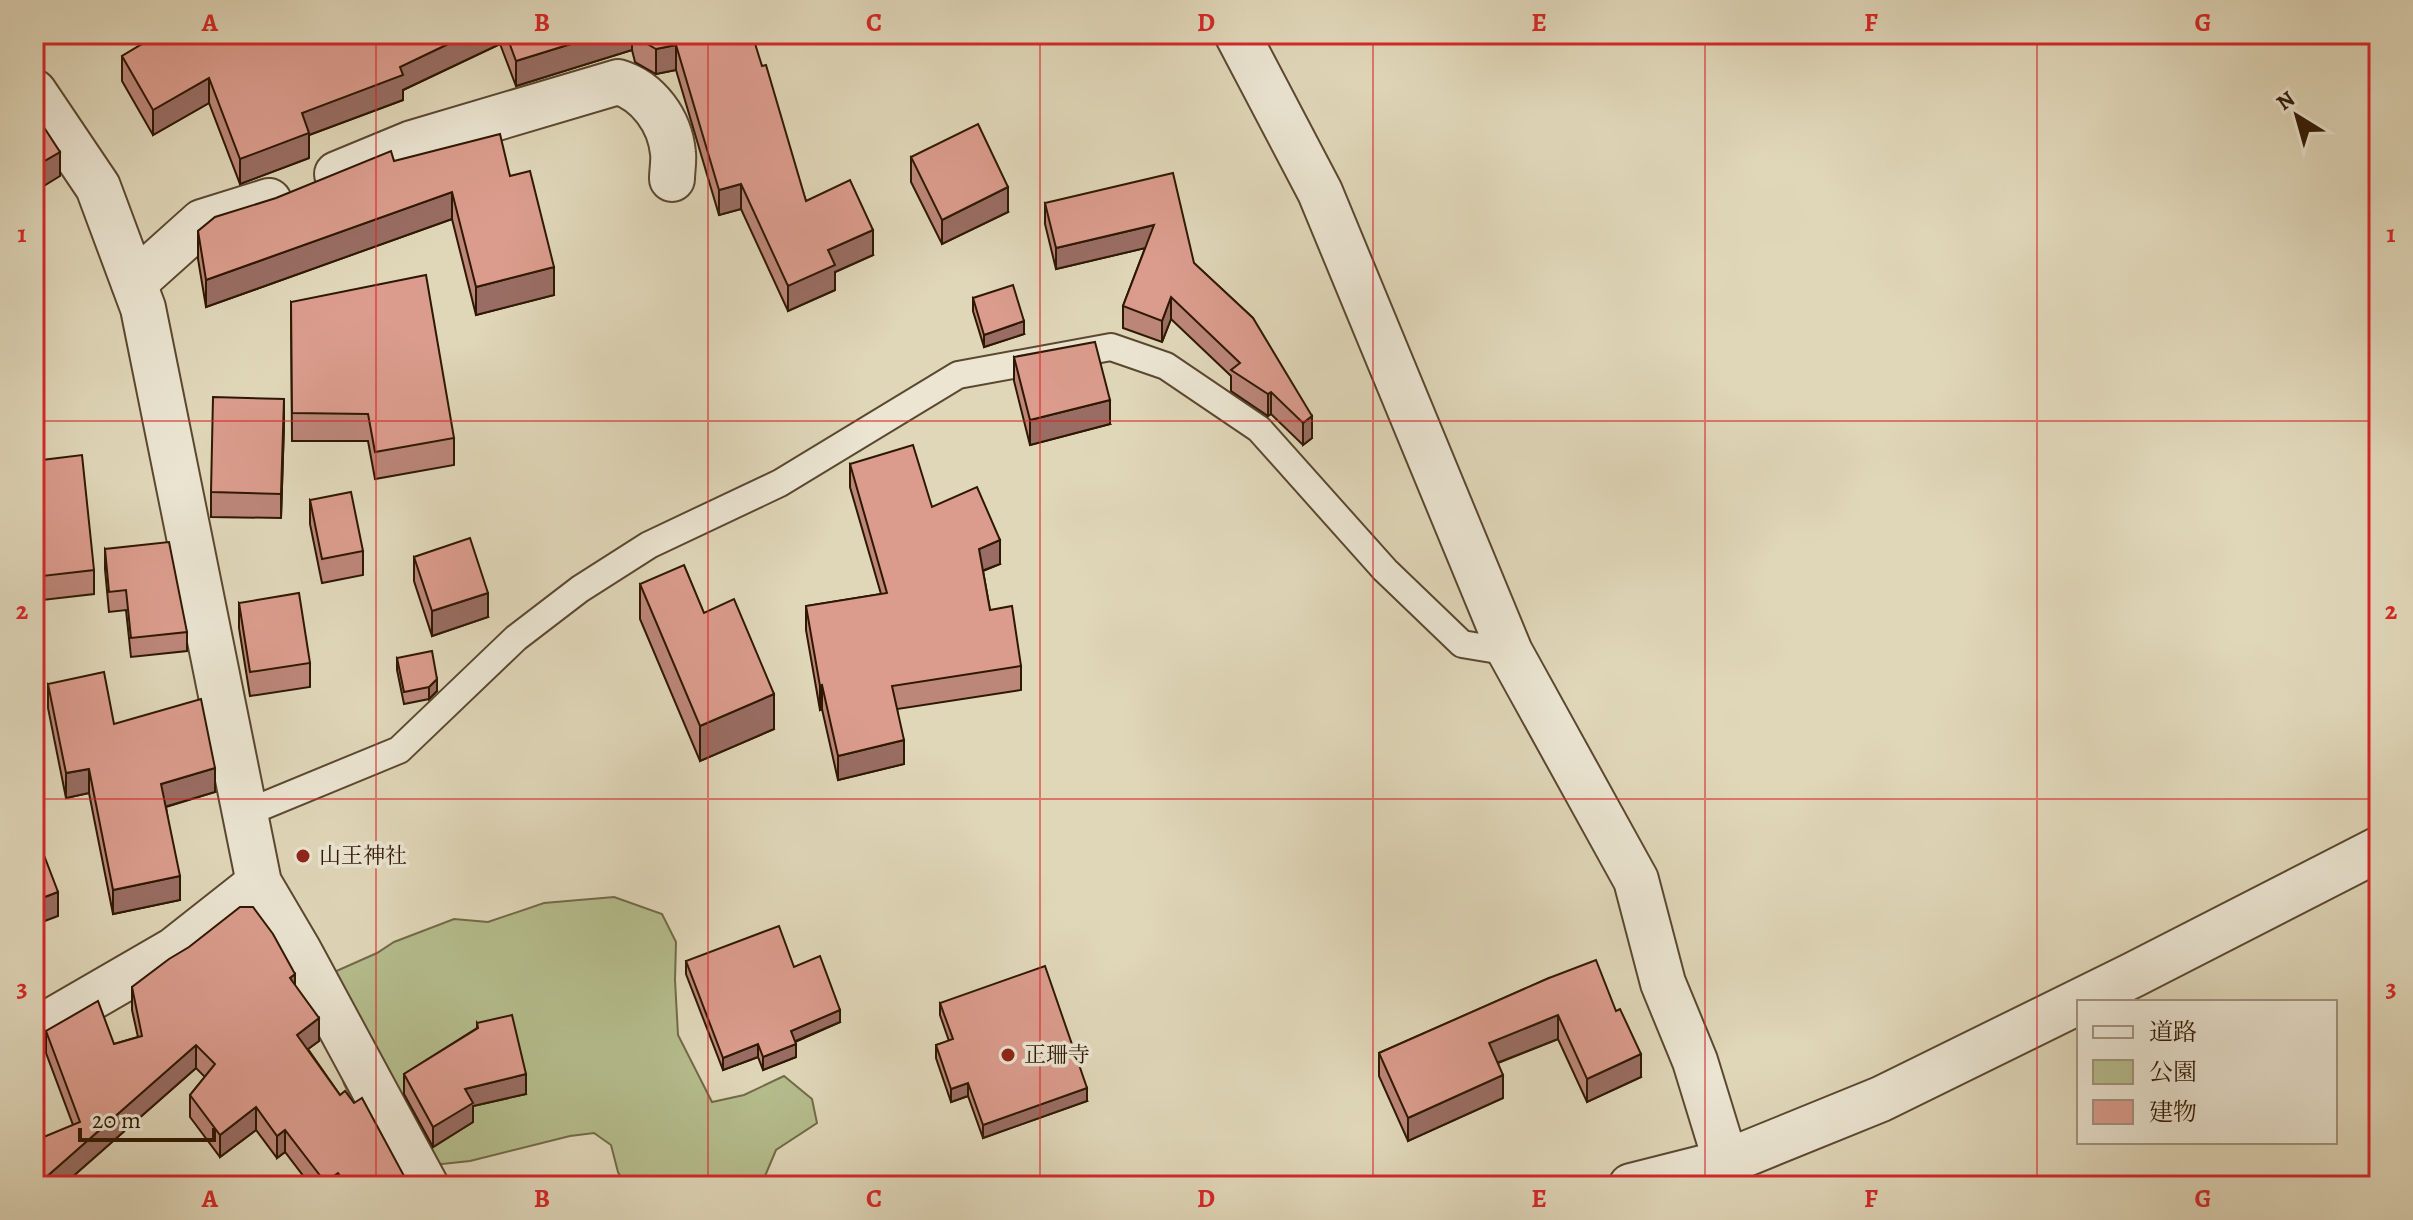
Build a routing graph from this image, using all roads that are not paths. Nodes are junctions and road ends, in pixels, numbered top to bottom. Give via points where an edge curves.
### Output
1 (1237, 34) edge
2 (34, 92) edge
3 (672, 179) dead end
4 (134, 283) junction
5 (1510, 652) junction
6 (246, 813) junction
7 (2379, 849) edge
8 (259, 883) junction
9 (2082, 1000) edge
10 (2077, 1003) edge
11 (34, 1031) edge
12 (1726, 1162) junction
13 (426, 1186) edge
14 (1631, 1186) edge

1 - 5 street via 1320,192
2 - 4 street via 98,187
3 - 4 street via 673,153 653,105 633,87 618,82 412,143 267,202 202,222
4 - 6 street via 165,410
5 - 6 lane via 1462,644 1385,570 1259,429 1166,366 1111,347 958,375 780,483 649,545 580,589 516,638 399,750
5 - 12 street via 1636,880 1663,983 1695,1061
6 - 8 street
7 - 9 street
8 - 11 street via 174,950
8 - 13 street
10 - 12 street via 1881,1099
12 - 14 street

